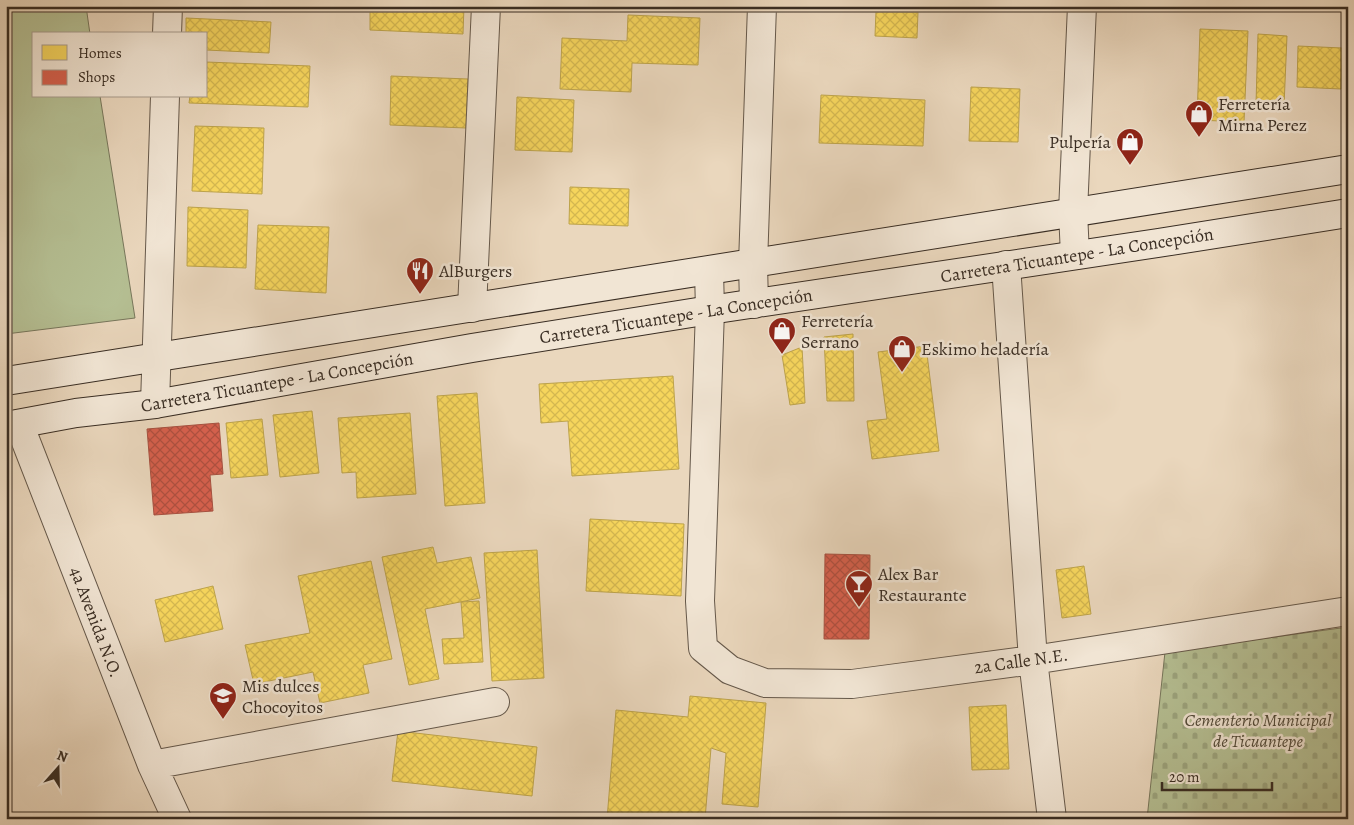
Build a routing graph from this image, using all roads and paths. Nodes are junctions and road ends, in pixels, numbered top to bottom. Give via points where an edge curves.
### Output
1 (168, 6) edge
2 (486, 6) edge
3 (762, 6) edge
4 (1082, 6) edge
5 (167, 32) edge
6 (165, 98) edge
7 (1348, 169) edge
8 (1073, 212) junction
9 (1348, 213) edge
10 (1075, 255) junction
11 (753, 264) junction
12 (1006, 265) junction
13 (709, 271) junction
14 (754, 304) junction
15 (472, 308) junction
16 (710, 310) junction
17 (156, 357) junction
18 (6, 381) edge
19 (155, 404) junction
20 (12, 425) edge
21 (1348, 611) edge
22 (1033, 660) junction
23 (494, 702) dead end
24 (152, 765) junction
25 (177, 819) edge
26 (1052, 819) edge

1 - 5 street
2 - 15 street
3 - 11 street
4 - 8 street
6 - 17 street
7 - 8 street
8 - 10 street
8 - 11 street
9 - 10 street, Carretera Ticuantepe - La Concepción
10 - 12 street, Carretera Ticuantepe - La Concepción
11 - 13 street
11 - 14 street
12 - 14 street, Carretera Ticuantepe - La Concepción
12 - 22 street
13 - 15 street
13 - 16 street
14 - 16 street, Carretera Ticuantepe - La Concepción
15 - 17 street
16 - 19 street, Carretera Ticuantepe - La Concepción
16 - 22 street, 2a Calle N.E. via 700,601 703,648 730,670 765,683 852,684
17 - 18 street
17 - 19 street
19 - 20 street, Carretera Ticuantepe - La Concepción via 76,413
20 - 24 street, 4a Avenida N.O.
21 - 22 street, 2a Calle N.E.
22 - 26 street
23 - 24 street
24 - 25 street, 4a Avenida N.O.

